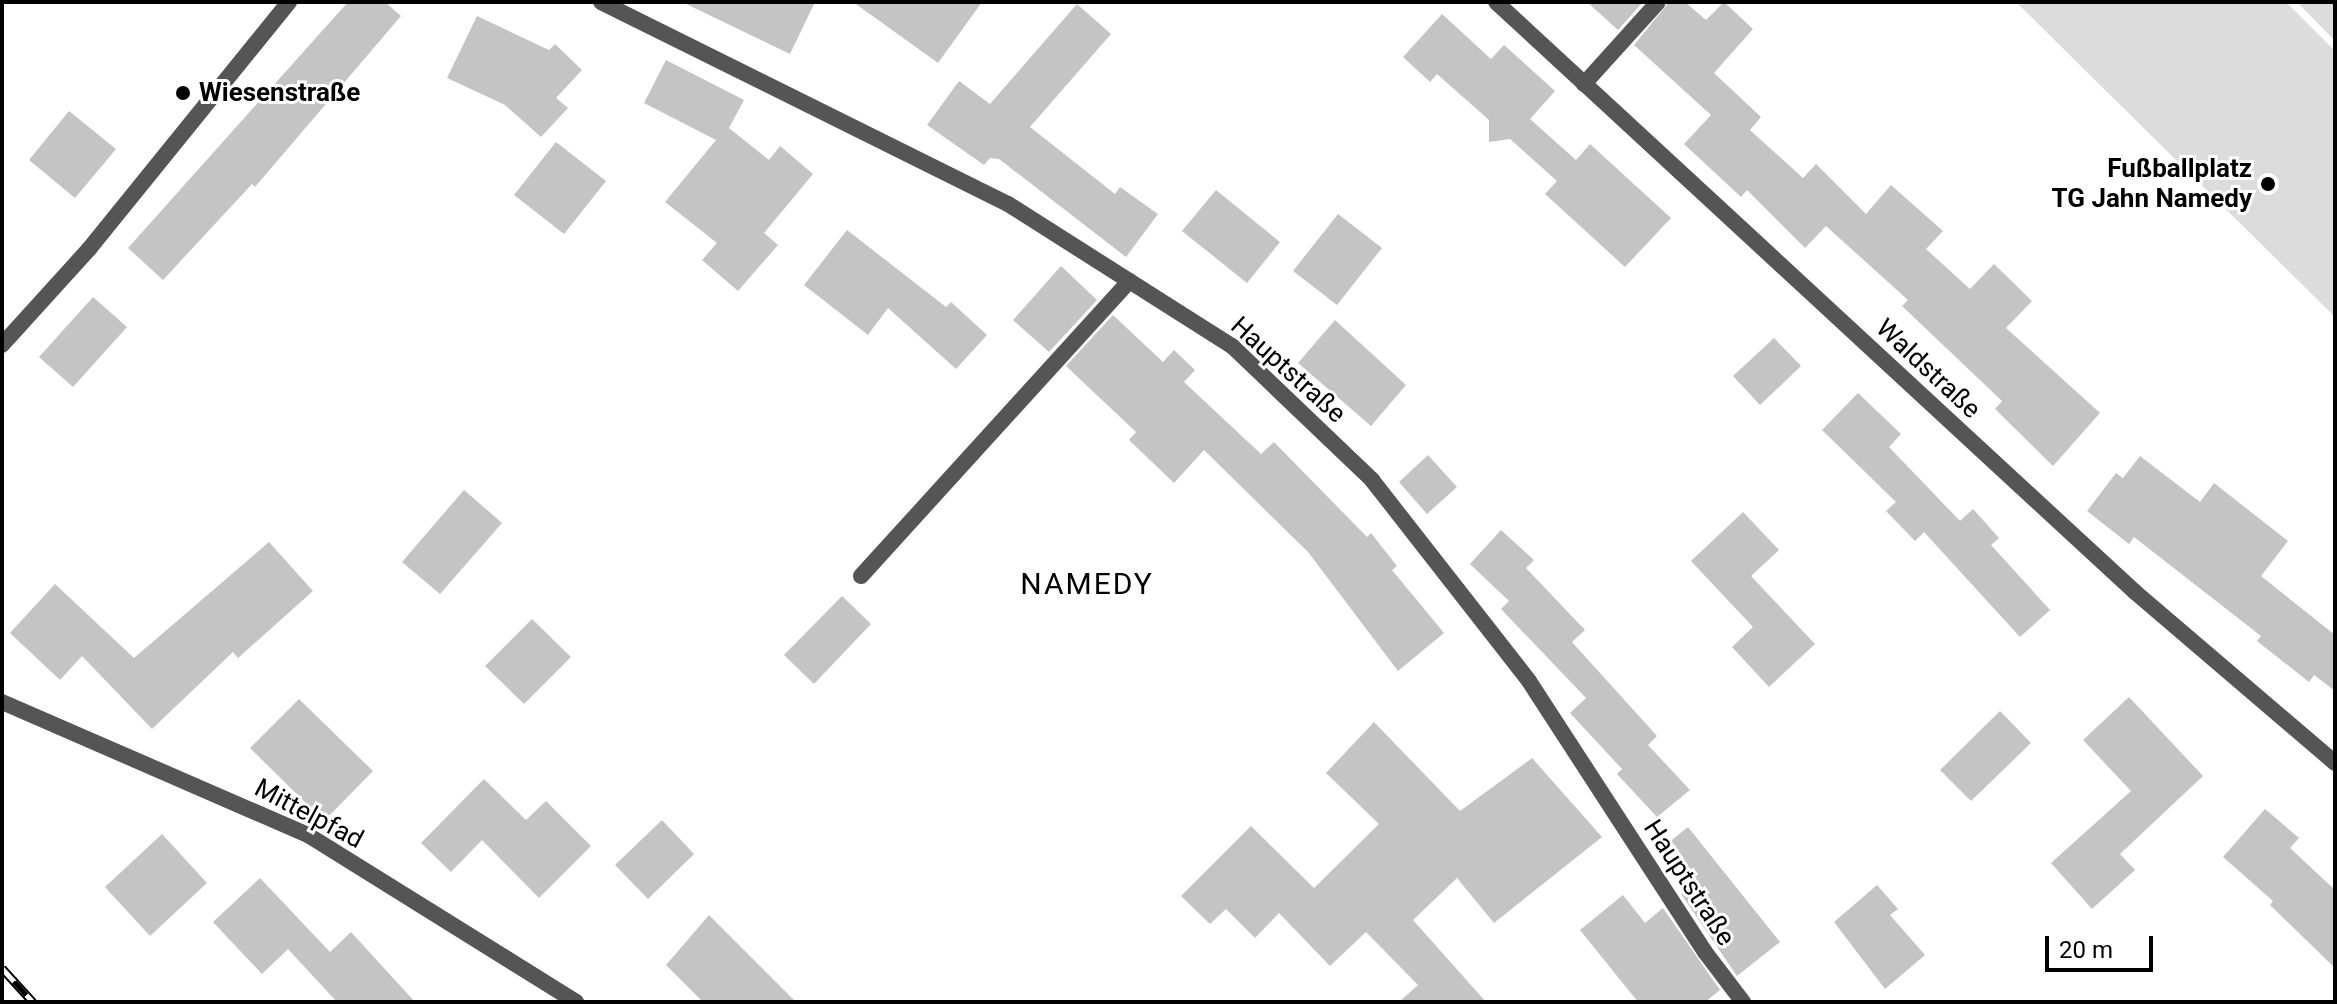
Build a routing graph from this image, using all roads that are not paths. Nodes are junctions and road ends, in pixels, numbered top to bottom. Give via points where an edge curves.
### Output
1 (289, 2) edge
2 (601, 2) edge
3 (1496, 2) edge
4 (1658, 2) edge
5 (1584, 84) junction
6 (1129, 281) junction
7 (2, 345) edge
8 (861, 576) dead end
9 (2, 702) edge
10 (2335, 763) edge
11 (576, 1002) edge
12 (1743, 1002) edge

1 - 7 street via 99,238
2 - 6 street, Hauptstraße via 1008,204
3 - 5 street, Waldstraße
4 - 5 street
5 - 10 street, Waldstraße via 2135,592
6 - 8 street
6 - 12 street, Hauptstraße via 1232,346 1372,480 1529,681
9 - 11 street, Mittelpfad via 308,835

